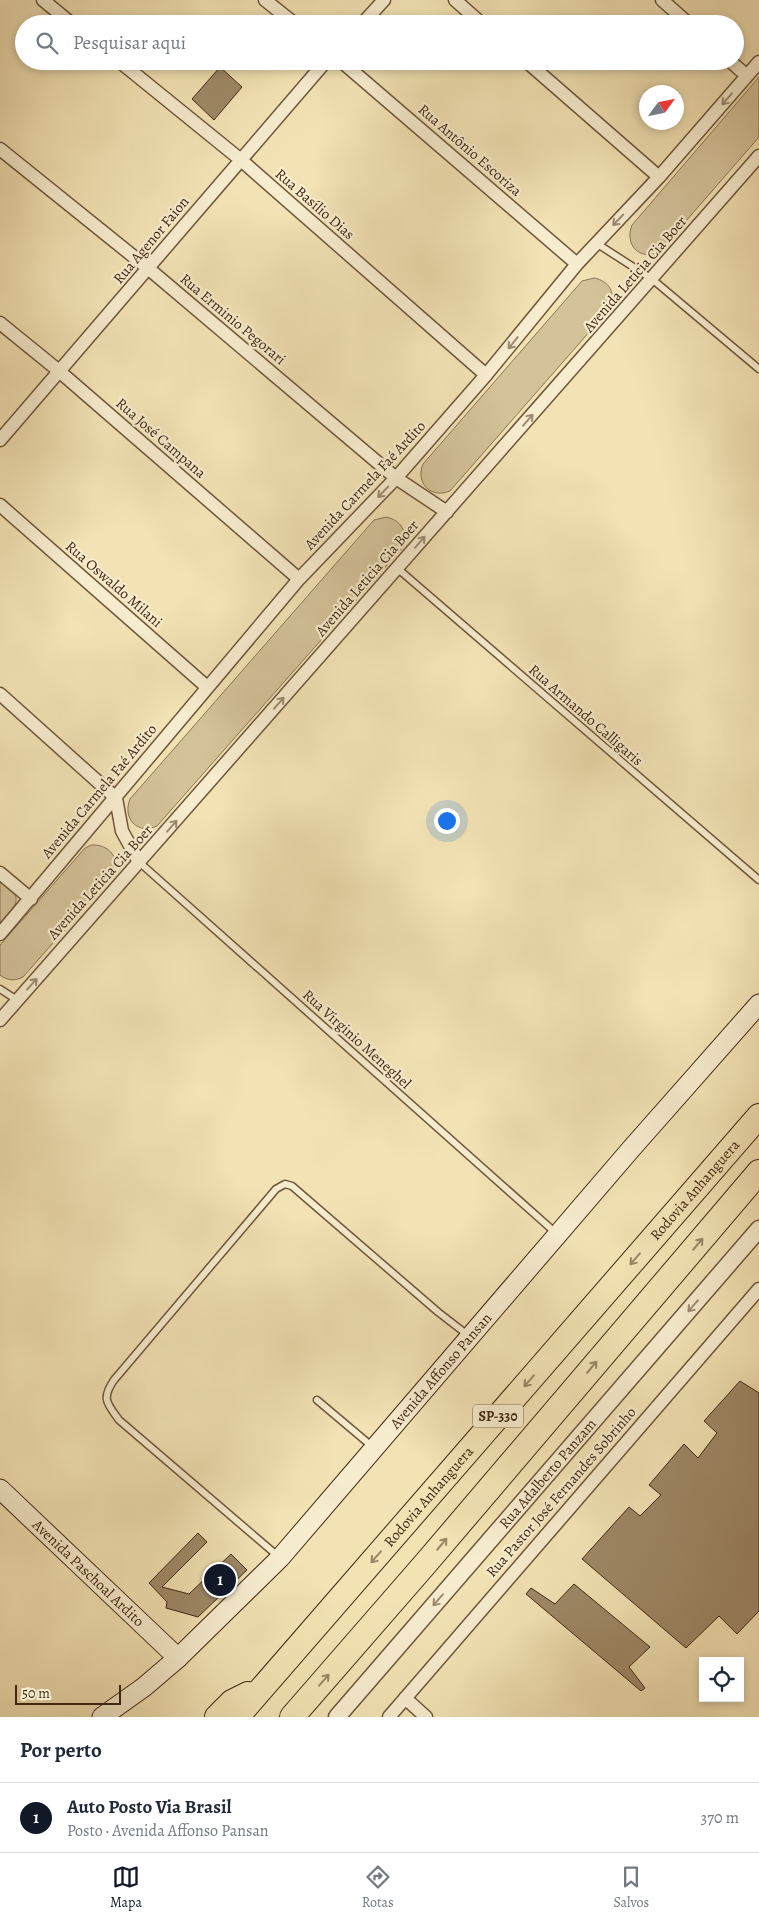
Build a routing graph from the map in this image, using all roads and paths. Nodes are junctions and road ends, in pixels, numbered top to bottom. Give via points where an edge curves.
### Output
1 (43, 0) edge
2 (265, 0) edge
3 (384, 0) edge
4 (455, 0) edge
5 (662, 0) edge
6 (61, 15) edge
7 (284, 15) edge
8 (370, 15) edge
9 (472, 15) edge
10 (679, 15) edge
11 (759, 62) edge
12 (130, 70) edge
13 (318, 70) edge
14 (351, 70) edge
15 (536, 70) edge
16 (740, 70) edge
17 (747, 76) junction
18 (0, 149) edge
19 (759, 156) edge
20 (240, 160) junction
21 (659, 176) junction
22 (596, 243) junction
23 (576, 264) junction
24 (149, 269) junction
25 (652, 279) junction
26 (0, 323) edge
27 (759, 369) edge
28 (59, 371) junction
29 (486, 375) junction
30 (0, 440) edge
31 (396, 478) junction
32 (0, 505) edge
33 (446, 512) junction
34 (397, 568) junction
35 (300, 579) junction
36 (207, 687) junction
37 (0, 694) edge
38 (116, 798) junction
39 (140, 862) junction
40 (0, 873) edge
41 (759, 880) edge
42 (31, 899) junction
43 (0, 934) edge
44 (0, 989) edge
45 (17, 1000) junction
46 (759, 1004) edge
47 (0, 1020) edge
48 (759, 1107) edge
49 (753, 1123) edge
50 (759, 1172) edge
51 (759, 1229) edge
52 (558, 1235) junction
53 (759, 1289) edge
54 (470, 1336) junction
55 (317, 1400) dead end
56 (374, 1448) junction
57 (4, 1495) edge
58 (280, 1558) junction
59 (178, 1658) junction
60 (265, 1685) junction
61 (405, 1698) junction
62 (102, 1717) edge
63 (217, 1717) edge
64 (238, 1717) edge
65 (292, 1717) edge
66 (337, 1717) edge
67 (388, 1717) edge
68 (426, 1717) edge

1 - 6 street
2 - 7 street
3 - 8 street
4 - 9 street
5 - 10 street
11 - 17 street, Avenida Carmela Faé Ardito
12 - 20 street, Rua Basílio Dias
13 - 20 street, Rua Agenor Faion
14 - 23 street, Rua Antônio Escoriza
15 - 21 street
16 - 17 street
17 -> 21 street, Avenida Carmela Faé Ardito
18 - 24 street, Rua Erminio Pegorari
19 - 25 street, Avenida Leticia Cia Boer
20 - 24 street, Rua Agenor Faion
20 - 29 street, Rua Basílio Dias
21 -> 22 street, Avenida Carmela Faé Ardito
22 - 23 street, Avenida Carmela Faé Ardito
22 - 25 lane
23 -> 29 street, Avenida Carmela Faé Ardito
24 - 28 street, Rua Agenor Faion
24 - 31 street, Rua Erminio Pegorari
25 - 27 lane
33 -> 25 street, Avenida Leticia Cia Boer
26 - 28 street, Rua José Campana
28 - 30 street, Rua Agenor Faion
28 - 35 street, Rua José Campana
29 - 31 street, Avenida Carmela Faé Ardito
31 - 33 street, Rua Erminio Pegorari
31 -> 35 street, Avenida Carmela Faé Ardito
32 - 36 street, Rua Oswaldo Milani
34 -> 33 street, Avenida Leticia Cia Boer
39 -> 34 street, Avenida Leticia Cia Boer
34 - 41 lane, Rua Armando Calligaris
35 - 36 street, Avenida Carmela Faé Ardito
36 - 38 street, Avenida Carmela Faé Ardito
37 - 38 street
38 - 39 street via 122,832
38 - 42 street, Avenida Carmela Faé Ardito
45 -> 39 street, Avenida Leticia Cia Boer
39 - 52 lane, Rua Virginio Meneghel
40 - 42 street
42 - 43 street, Avenida Carmela Faé Ardito
44 - 45 lane
45 - 47 street, Avenida Leticia Cia Boer
46 - 52 main road, Avenida Affonso Pansan
48 - 49 lane
49 -> 60 highway, Rodovia Anhanguera / SP-330
65 -> 50 highway, SP-330
51 -> 66 street, Rua Adalberto Panzam
52 - 54 main road, Avenida Affonso Pansan
53 - 61 street, Rua Pastor José Fernandes Sobrinho
54 - 56 main road, Avenida Affonso Pansan
54 - 58 lane via 292,1186 285,1184 276,1188 114,1380 107,1390 107,1403 119,1420
55 - 56 lane
56 - 58 main road, Avenida Affonso Pansan
57 - 59 main road, Avenida Paschoal Ardito
58 - 59 main road, Avenida Affonso Pansan
59 - 62 main road, Avenida Affonso Pansan
60 - 63 highway via 232,1702
60 - 64 highway, Rodovia Anhanguera / SP-330
61 - 67 street, Rua Pastor José Fernandes Sobrinho
61 - 68 street

